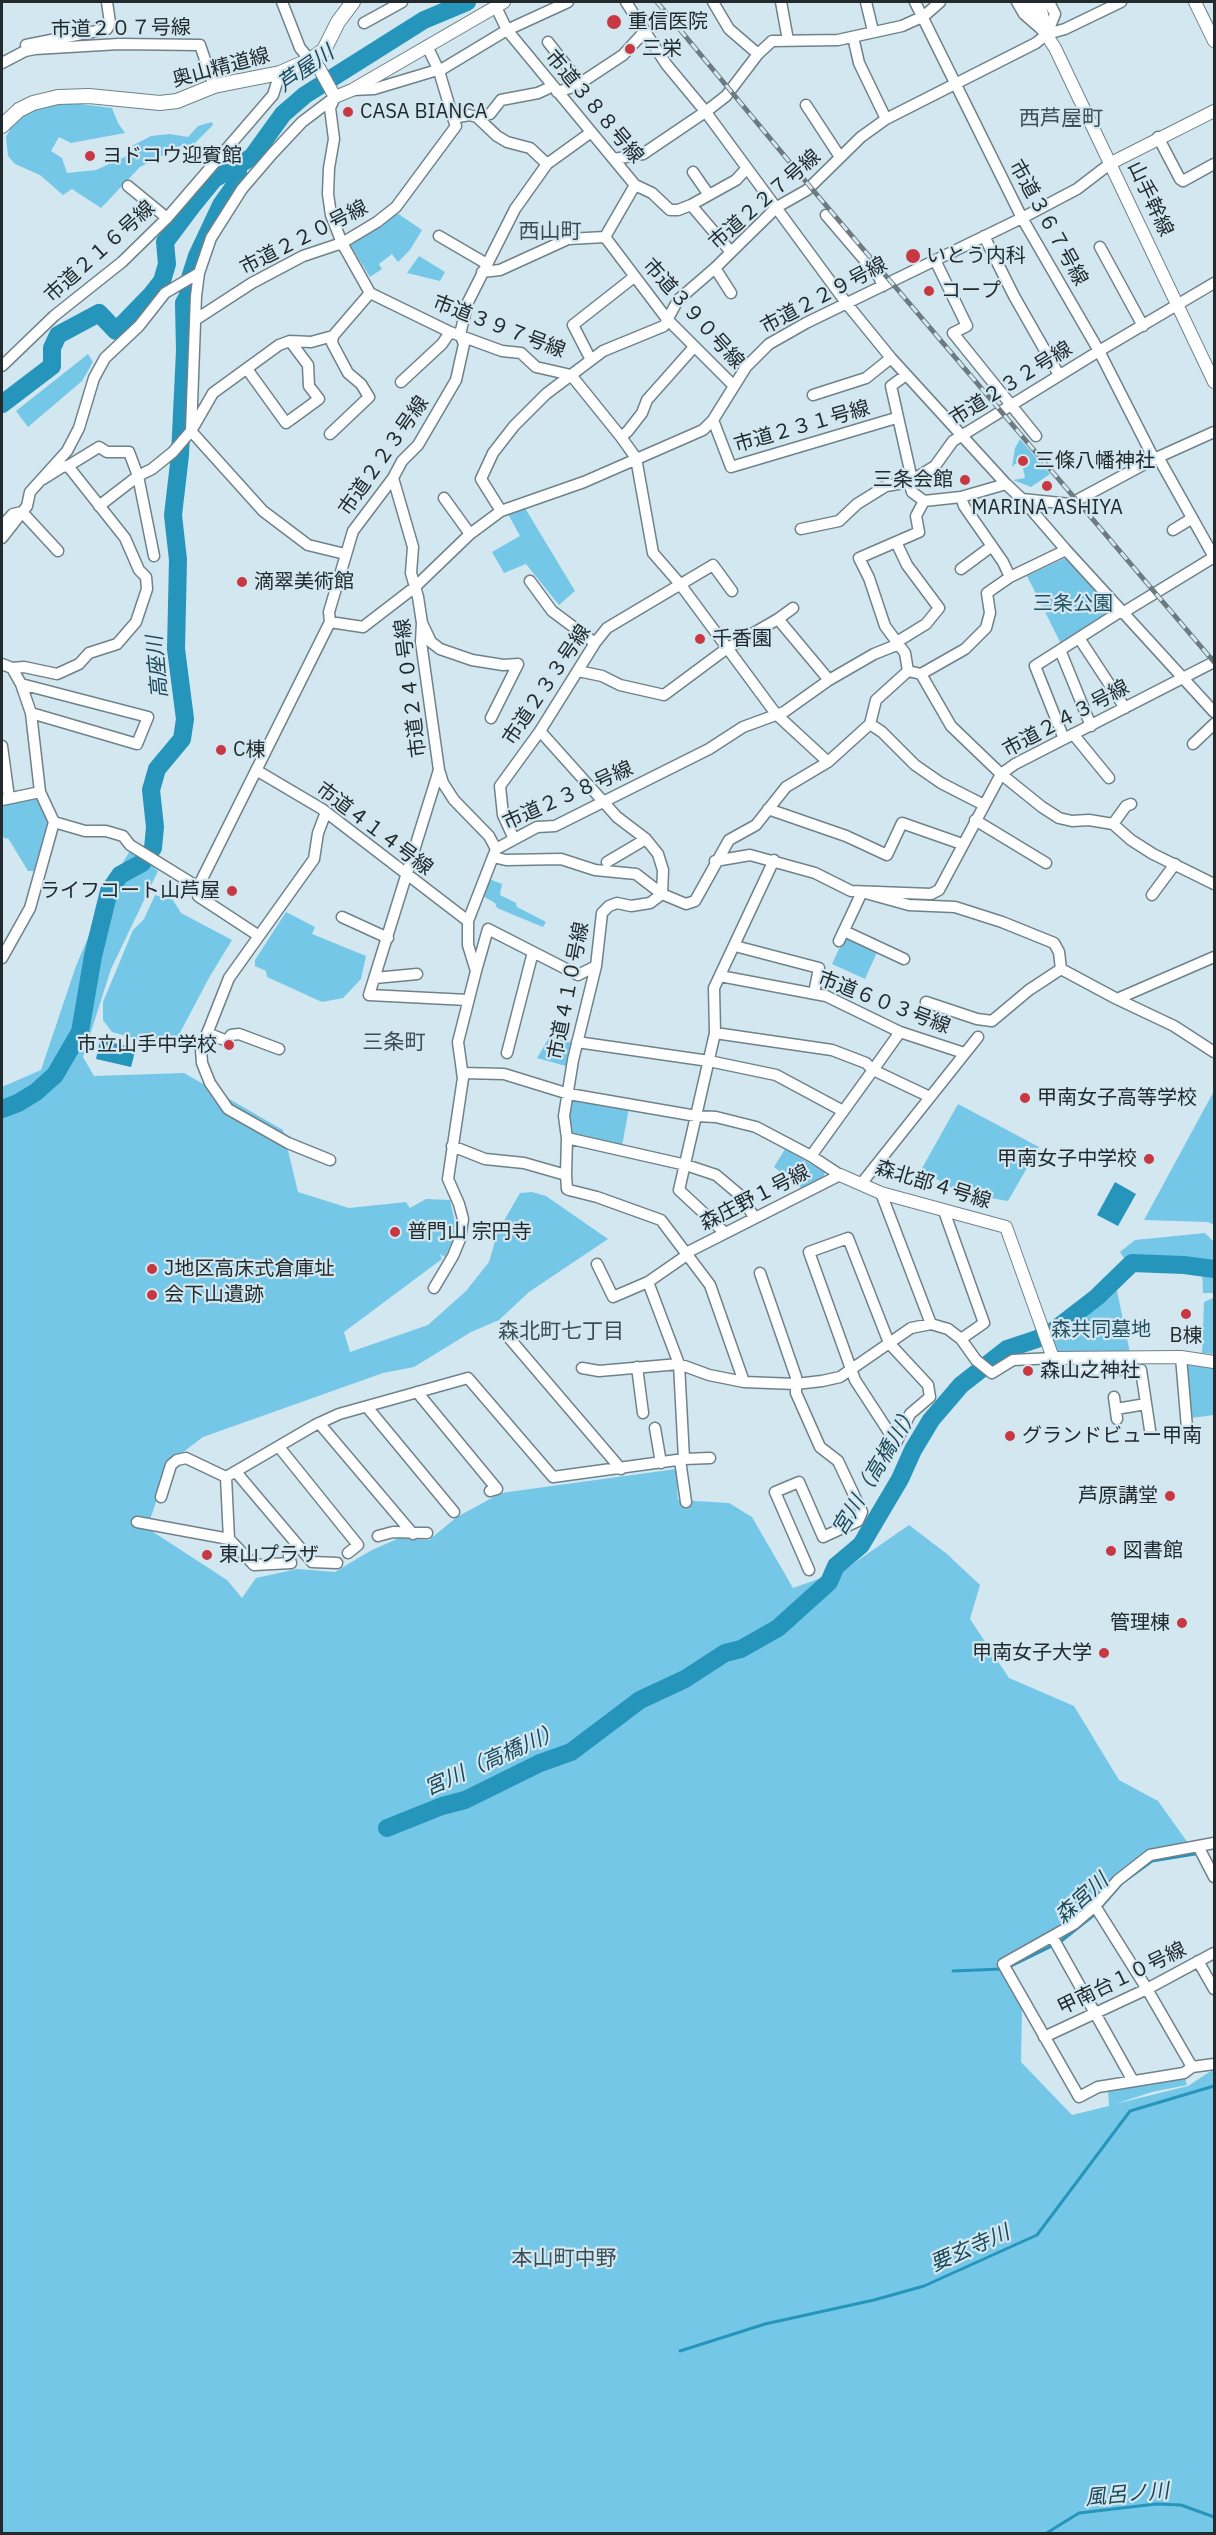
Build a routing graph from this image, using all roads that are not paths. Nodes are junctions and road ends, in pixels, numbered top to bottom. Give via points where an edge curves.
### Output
1 (107, 2) edge
2 (282, 2) edge
3 (353, 2) edge
4 (402, 2) edge
5 (568, 2) edge
6 (626, 2) edge
7 (714, 2) edge
8 (781, 2) edge
9 (866, 2) edge
10 (915, 2) edge
11 (940, 2) edge
12 (1017, 2) edge
13 (1025, 2) edge
14 (1039, 2) edge
15 (1049, 2) edge
16 (1121, 2) edge
17 (1195, 2) edge
18 (500, 4) edge
19 (924, 16) junction
20 (364, 23) dead end
21 (507, 30) junction
22 (645, 31) junction
23 (873, 31) junction
24 (1047, 33) junction
25 (853, 36) junction
26 (788, 40) junction
27 (1215, 41) edge
28 (548, 42) dead end
29 (427, 46) junction
30 (25, 51) junction
31 (758, 54) junction
32 (2, 63) edge
33 (314, 64) junction
34 (439, 71) junction
35 (280, 73) junction
36 (580, 83) junction
37 (955, 83) junction
38 (214, 87) junction
39 (555, 89) junction
40 (352, 90) junction
41 (334, 95) junction
42 (806, 105) dead end
43 (705, 111) junction
44 (1215, 111) edge
45 (477, 117) junction
46 (453, 118) junction
47 (886, 119) junction
48 (2, 126) edge
49 (590, 133) junction
50 (1158, 137) junction
51 (840, 157) junction
52 (614, 159) junction
53 (1111, 163) junction
54 (547, 164) junction
55 (1215, 164) edge
56 (747, 168) junction
57 (693, 172) dead end
58 (635, 185) junction
59 (128, 186) dead end
60 (709, 195) junction
61 (691, 205) junction
62 (777, 207) junction
63 (826, 215) dead end
64 (167, 218) junction
65 (1022, 218) junction
66 (440, 236) dead end
67 (984, 236) junction
68 (605, 237) junction
69 (342, 243) junction
70 (1100, 247) dead end
71 (731, 252) junction
72 (935, 260) junction
73 (485, 268) junction
74 (715, 268) junction
75 (197, 275) junction
76 (634, 278) junction
77 (1215, 283) edge
78 (883, 286) junction
79 (370, 293) junction
80 (731, 293) dead end
81 (847, 304) junction
82 (1178, 305) junction
83 (667, 319) junction
84 (195, 320) junction
85 (1143, 326) junction
86 (455, 333) junction
87 (333, 336) junction
88 (290, 341) junction
89 (694, 346) junction
90 (1099, 351) junction
91 (891, 358) junction
92 (591, 360) junction
93 (1211, 364) edge
94 (2, 366) edge
95 (247, 369) junction
96 (571, 375) junction
97 (906, 375) junction
98 (1059, 375) junction
99 (1215, 381) edge
100 (401, 382) dead end
101 (733, 385) junction
102 (813, 395) dead end
103 (1011, 406) junction
104 (896, 418) junction
105 (713, 420) junction
106 (1215, 432) edge
107 (189, 433) junction
108 (330, 434) dead end
109 (621, 436) junction
110 (1036, 436) dead end
111 (963, 437) junction
112 (636, 458) junction
113 (1156, 458) junction
114 (68, 466) junction
115 (138, 476) junction
116 (393, 478) junction
117 (43, 479) junction
118 (909, 482) junction
119 (1006, 484) junction
120 (961, 497) junction
121 (444, 498) dead end
122 (1022, 499) junction
123 (924, 501) junction
124 (99, 506) junction
125 (501, 511) junction
126 (22, 512) junction
127 (1191, 519) junction
128 (2, 526) edge
129 (801, 530) dead end
130 (1173, 530) dead end
131 (470, 534) junction
132 (2, 538) edge
133 (896, 542) junction
134 (992, 546) junction
135 (1066, 550) junction
136 (58, 551) dead end
137 (345, 554) junction
138 (1214, 557) edge
139 (961, 569) dead end
140 (1010, 577) junction
141 (530, 580) dead end
142 (680, 584) junction
143 (415, 587) junction
144 (732, 591) dead end
145 (794, 608) dead end
146 (1124, 612) junction
147 (778, 619) junction
148 (330, 622) junction
149 (422, 623) junction
150 (1079, 638) junction
151 (595, 643) junction
152 (899, 644) junction
153 (726, 649) junction
154 (1060, 650) junction
155 (1215, 662) edge
156 (7, 666) edge
157 (578, 671) junction
158 (908, 671) junction
159 (921, 674) junction
160 (1183, 678) junction
161 (829, 680) junction
162 (21, 684) junction
163 (1125, 708) junction
164 (1215, 712) edge
165 (31, 713) junction
166 (776, 714) junction
167 (491, 718) dead end
168 (870, 724) junction
169 (1215, 724) edge
170 (1090, 726) junction
171 (540, 731) junction
172 (1069, 736) junction
173 (1193, 744) dead end
174 (2, 746) edge
175 (828, 762) junction
176 (256, 770) junction
177 (439, 770) junction
178 (1001, 774) junction
179 (1109, 778) dead end
180 (40, 792) junction
181 (5, 799) edge
182 (603, 801) junction
183 (1131, 804) dead end
184 (984, 805) junction
185 (768, 809) junction
186 (326, 812) junction
187 (975, 820) junction
188 (54, 822) junction
189 (1113, 824) junction
190 (514, 839) junction
191 (646, 839) junction
192 (962, 844) junction
193 (495, 853) junction
194 (774, 860) junction
195 (715, 861) junction
196 (607, 862) dead end
197 (1046, 863) dead end
198 (1175, 864) junction
199 (406, 876) junction
200 (1215, 884) edge
201 (198, 886) junction
202 (862, 892) junction
203 (662, 894) junction
204 (1152, 896) dead end
205 (342, 917) dead end
206 (468, 921) junction
207 (844, 931) junction
208 (259, 936) junction
209 (388, 938) junction
210 (839, 942) dead end
211 (735, 946) junction
212 (533, 952) junction
213 (1215, 957) edge
214 (2, 958) edge
215 (904, 959) dead end
216 (596, 966) junction
217 (1061, 969) junction
218 (476, 971) junction
219 (417, 974) dead end
220 (720, 976) junction
221 (375, 978) junction
222 (814, 993) junction
223 (1118, 999) junction
224 (468, 1000) junction
225 (926, 1002) dead end
226 (900, 1032) junction
227 (207, 1033) junction
228 (715, 1033) junction
229 (978, 1037) dead end
230 (578, 1042) junction
231 (279, 1049) dead end
232 (1215, 1052) edge
233 (507, 1053) dead end
234 (964, 1053) junction
235 (709, 1060) junction
236 (873, 1070) junction
237 (462, 1073) junction
238 (568, 1094) junction
239 (930, 1097) junction
240 (843, 1111) junction
241 (696, 1116) junction
242 (567, 1138) junction
243 (452, 1146) junction
244 (811, 1156) junction
245 (330, 1160) dead end
246 (686, 1165) junction
247 (566, 1175) junction
248 (840, 1175) junction
249 (861, 1184) junction
250 (881, 1193) junction
251 (944, 1211) junction
252 (754, 1217) junction
253 (724, 1232) junction
254 (687, 1254) junction
255 (597, 1264) dead end
256 (760, 1273) dead end
257 (648, 1282) junction
258 (434, 1288) dead end
259 (931, 1324) junction
260 (510, 1339) dead end
261 (961, 1339) junction
262 (889, 1343) junction
263 (1051, 1355) junction
264 (1180, 1357) junction
265 (1080, 1358) junction
266 (1215, 1362) edge
267 (679, 1364) junction
268 (637, 1366) junction
269 (582, 1368) dead end
270 (852, 1369) junction
271 (744, 1382) junction
272 (796, 1384) junction
273 (417, 1392) junction
274 (1114, 1396) dead end
275 (1146, 1404) junction
276 (367, 1407) junction
277 (643, 1413) dead end
278 (319, 1424) junction
279 (655, 1428) dead end
280 (1187, 1428) dead end
281 (1150, 1430) dead end
282 (279, 1447) junction
283 (710, 1458) dead end
284 (682, 1460) junction
285 (661, 1463) junction
286 (621, 1469) junction
287 (231, 1474) junction
288 (490, 1491) dead end
289 (161, 1497) dead end
290 (686, 1502) dead end
291 (453, 1512) dead end
292 (137, 1522) dead end
293 (427, 1533) dead end
294 (412, 1534) junction
295 (378, 1536) dead end
296 (229, 1539) junction
297 (348, 1553) dead end
298 (289, 1556) dead end
299 (337, 1563) dead end
300 (809, 1570) dead end
301 (1215, 1842) edge
302 (1198, 1846) junction
303 (1215, 1877) edge
304 (1095, 1906) junction
305 (1053, 1938) junction
306 (1215, 1953) edge
307 (1198, 1961) junction
308 (1147, 1989) junction
309 (1215, 1989) edge
310 (1095, 2014) junction
311 (1044, 2037) junction
312 (1215, 2064) edge
313 (1192, 2067) junction
314 (1133, 2081) junction

1 - 30 street via 107,29 26,44
2 - 33 street via 300,48
3 - 33 main road, 奥山精道線
4 - 20 street
5 - 21 street
6 - 22 street
7 - 31 street via 729,29
8 - 26 street
9 - 23 street
10 - 19 street, 市道３６７号線
11 - 19 street
12 - 24 street via 1024,14
13 - 24 street, 山手幹線
14 - 24 street, 山手幹線
15 - 24 street via 1055,14
16 - 24 street, 市道２２７号線 via 1065,29
17 - 27 street
18 - 21 street, 市道３８８号線
18 - 29 street
19 - 23 street via 902,26
19 - 37 street, 市道３６７号線
21 - 34 street
21 - 39 street, 市道３８８号線
22 - 36 street via 623,55
22 - 43 street
23 - 25 street
24 - 37 street, 市道２２７号線 via 1036,43
24 - 53 street, 山手幹線
25 - 26 street via 838,40
25 - 47 street via 859,63
26 - 31 street via 772,41
28 - 36 street
29 - 34 street
29 - 40 street
30 - 32 street, 市道２０７号線
30 - 38 street, 市道２０７号線 via 119,44 200,45
31 - 43 street via 726,96
33 - 35 main road, 奥山精道線
33 - 41 street
34 - 40 street via 374,89
34 - 46 street
35 - 38 main road, 奥山精道線
35 - 64 street, 市道２１６号線 via 273,95
36 - 39 street
37 - 47 street, 市道２２７号線
37 - 65 street, 市道３６７号線
38 - 48 main road, 奥山精道線 via 160,103 58,97 19,110
39 - 45 street via 501,100 490,114
39 - 49 street, 市道３８８号線
40 - 41 street
41 - 69 street via 330,108 334,139 328,194
41 - 75 street via 302,122 242,189 211,238
42 - 51 street
43 - 52 street via 643,154
43 - 56 street
44 - 50 street, 市道２２９号線
45 - 46 street
45 - 54 street via 497,136 531,148
46 - 69 street, 市道２２０号線 via 456,126 396,207
47 - 51 street, 市道２２７号線
49 - 52 street, 市道３８８号線
49 - 54 street, 市道２２３号線
50 - 53 street, 市道２２９号線
50 - 55 street via 1183,181
51 - 62 street, 市道２２７号線 via 807,189
52 - 58 street, 市道３８８号線
53 - 65 street, 市道２２９号線 via 1077,189
53 - 82 street, 山手幹線
54 - 73 street, 市道２２３号線 via 515,209
56 - 60 street via 736,180
56 - 62 street
57 - 60 street
58 - 61 street, 市道３８８号線 via 652,193 670,210
58 - 68 street
59 - 64 street
60 - 61 street
61 - 71 street
62 - 71 street, 市道２２７号線
62 - 81 street
63 - 78 street
64 - 94 street, 市道２１６号線
65 - 67 street, 市道２２９号線
65 - 90 street, 市道３６７号線
66 - 73 street
67 - 72 street, 市道２２９号線
67 - 98 street
68 - 73 street via 568,239 500,270
68 - 76 street, 市道３９０号線
69 - 79 street
69 - 84 street, 市道２２０号線 via 293,261
70 - 85 street
71 - 74 street, 市道２２７号線
72 - 78 street, 市道２２９号線
72 - 103 street via 967,326 953,333
73 - 86 street, 市道２２３号線
74 - 80 street
74 - 83 street, 市道２２７号線 via 678,300
75 - 84 street
75 - 117 street via 165,293 139,326 105,358 94,378 79,428 67,451
76 - 83 street, 市道３９０号線
76 - 92 street via 573,325
77 - 82 street, 市道２３２号線
78 - 81 street, 市道２２９号線
79 - 86 street, 市道３９７号線
79 - 87 street
81 - 91 street
81 - 101 street, 市道２２９号線 via 769,344
82 - 85 street, 市道２３２号線
82 - 93 street, 山手幹線
83 - 89 street, 市道３９０号線
83 - 92 street, 市道２２７号線 via 664,326 603,351
84 - 107 street
85 - 90 street, 市道２３２号線
86 - 96 street, 市道３９７号線 via 502,351 521,353 536,367
86 - 100 street
86 - 116 street, 市道２２３号線 via 464,344 456,380 418,445 402,461
87 - 88 street via 311,342
87 - 108 street via 348,373 369,397
88 - 95 street
88 - 95 street via 308,365 309,386 319,399 286,423
89 - 101 street, 市道３９０号線
89 - 109 street
90 - 98 street, 市道２３２号線
90 - 113 street, 市道３６７号線
91 - 97 street
91 - 102 street via 866,378
92 - 96 street, 市道２２７号線
93 - 99 street, 山手幹線
95 - 107 street via 213,393
96 - 109 street, 市道３９７号線
96 - 125 street, 市道２２７号線 via 514,426 492,455 481,479
97 - 104 street via 891,386
97 - 111 street
98 - 103 street, 市道２３２号線
101 - 105 street, 市道２２９号線
103 - 110 street
103 - 111 street, 市道２３２号線
104 - 105 street, 市道２３１号線 via 731,467
104 - 118 street via 911,476
105 - 112 street, 市道２２９号線 via 703,430
106 - 113 street
107 - 115 street via 173,452
107 - 137 street via 263,512 308,545
109 - 112 street, 市道３９７号線
111 - 118 street, 市道２３２号線 via 953,441 935,466
111 - 119 street
112 - 125 street, 市道２２９号線 via 584,482
112 - 142 street, 市道３９７号線 via 653,553
113 - 122 street via 1070,504
113 - 127 street, 市道３６７号線
114 - 115 street via 99,447 107,452 129,452
114 - 117 street
114 - 124 street
115 - 115 street via 146,514 154,556
115 - 124 street
116 - 137 street, 市道２２３号線 via 353,531
116 - 143 street, 市道２４０号線 via 413,547 411,573
117 - 126 street via 30,492
118 - 123 street via 912,492
118 - 129 street, 市道２３２号線 via 886,486 839,521
119 - 120 street
119 - 122 street
120 - 123 street
120 - 134 street
121 - 131 street
122 - 135 street
123 - 133 street via 916,516 919,532
124 - 156 street via 125,538 146,577 147,590 136,622 117,644 89,653 79,664 57,674
125 - 131 street, 市道２２９号線
126 - 128 street via 13,514
126 - 132 street
126 - 136 street
127 - 130 street
127 - 138 street, 市道３６７号線
131 - 143 street, 市道２２９号線
133 - 152 street, 市道２３８号線 via 907,565 939,608 926,624
133 - 152 street via 859,558 885,626
134 - 139 street
134 - 140 street
135 - 140 street
135 - 146 street
137 - 148 street, 市道２２３号線 via 329,612
138 - 146 street
140 - 159 street via 987,593 990,613 986,628 965,649
141 - 151 street via 552,611
142 - 144 street, 市道２３３号線 via 713,565
142 - 151 street, 市道２３３号線 via 606,628
142 - 153 street, 市道３９７号線
143 - 148 street, 市道２２９号線 via 363,627
143 - 149 street, 市道２４０号線
145 - 147 street
146 - 150 street
146 - 160 street
147 - 153 street
147 - 161 street
148 - 176 street, 市道２２３号線
149 - 167 street via 431,642 440,649 472,660 518,664
149 - 177 street, 市道２４０号線 via 421,642
150 - 154 street
150 - 163 street
151 - 157 street, 市道２３３号線
152 - 158 street
152 - 161 street, 市道２３８号線
153 - 157 street via 663,695
153 - 166 street, 市道３９７号線
154 - 170 street
154 - 172 street via 1035,666
155 - 160 street, 市道２４３号線
156 - 162 street
157 - 171 street, 市道２３３号線
158 - 159 street
158 - 168 street via 876,700
159 - 178 street via 951,726
160 - 163 street, 市道２４３号線
160 - 164 street
161 - 166 street, 市道２３８号線
162 - 165 street
162 - 165 street via 148,717 137,744
163 - 170 street, 市道２４３号線
165 - 180 street
166 - 175 street, 市道３９７号線
166 - 182 street, 市道２３８号線 via 743,727 709,749
168 - 175 street
168 - 184 street via 915,765
169 - 173 street
170 - 172 street, 市道２４３号線
171 - 182 street
171 - 190 street, 市道２３３号線 via 500,786 503,815
172 - 178 street, 市道２４３号線
172 - 179 street
174 - 181 street
175 - 185 street via 786,787
176 - 186 street, 市道４１４号線
176 - 201 street, 市道２２３号線
177 - 193 street via 454,800 489,836
177 - 199 street, 市道２４０号線
178 - 184 street, 市道２４３号線
178 - 189 street via 1059,818
180 - 181 street
180 - 188 street
182 - 190 street, 市道２３８号線 via 555,826 537,826
182 - 191 street
183 - 189 street
184 - 187 street, 市道２４３号線
185 - 192 street via 887,855 902,823
185 - 195 street via 756,825 729,840
186 - 199 street, 市道４１４号線
186 - 208 street via 314,859
187 - 192 street, 市道２４３号線
187 - 197 street
188 - 201 street via 123,836 137,850
188 - 214 street via 30,908
189 - 198 street via 1131,840
190 - 193 street, 市道２３８号線
191 - 196 street
191 - 203 street via 658,854 663,870
192 - 202 street, 市道２４３号線 via 939,890 930,894
193 - 203 street via 506,861 561,860 595,870 636,874
193 - 206 street, 市道２３８号線
194 - 195 street, 市道２４３号線 via 750,855
194 - 202 street, 市道２４３号線
194 - 211 street
195 - 203 street via 695,901 686,904
198 - 200 street
198 - 204 street
199 - 206 street, 市道４１４号線
199 - 209 street, 市道２４０号線
201 - 208 street via 198,896
202 - 207 street
202 - 217 street via 909,905 955,907 1002,922 1053,943 1059,952
203 - 216 street, 市道４１０号線 via 650,903 617,903 602,913
205 - 209 street
206 - 218 street, 市道２３８号線 via 468,945
207 - 210 street
207 - 215 street
208 - 227 street via 229,978
209 - 221 street, 市道２４０号線
211 - 220 street
211 - 222 street via 819,968
212 - 216 street via 578,975
212 - 218 street via 488,929
212 - 233 street
213 - 223 street
216 - 230 street, 市道４１０号線
217 - 223 street
217 - 225 street via 992,1021
218 - 224 street
219 - 221 street
220 - 222 street, 市道６０３号線
220 - 228 street via 714,988
221 - 224 street, 市道２４０号線 via 369,995
222 - 226 street, 市道６０３号線
223 - 232 street via 1174,1026
224 - 237 street via 458,1042
226 - 234 street, 市道６０３号線
226 - 236 street
227 - 231 street via 227,1041 231,1035 239,1034
227 - 245 street via 201,1049 202,1063 228,1109 288,1143
228 - 235 street
228 - 236 street via 832,1050 866,1063
229 - 234 street, 森北部４号線
230 - 235 street
230 - 238 street, 市道４１０号線
234 - 239 street, 森北部４号線
235 - 240 street via 776,1075
235 - 241 street
236 - 239 street
236 - 240 street
237 - 238 street via 504,1074
237 - 243 street
238 - 241 street
238 - 242 street, 市道４１０号線 via 564,1116
239 - 249 street, 森北部４号線
240 - 244 street
241 - 244 street via 756,1127
241 - 246 street
242 - 246 street
242 - 247 street, 市道４１０号線
243 - 247 street via 485,1158 524,1163
243 - 258 street via 448,1179 463,1219 460,1239
244 - 248 street
246 - 252 street via 716,1175 741,1196
246 - 253 street via 679,1190
247 - 254 street via 569,1190 661,1220
248 - 249 street
248 - 252 street, 森庄野１号線
249 - 250 street, 森北部４号線
250 - 251 street, 森北部４号線
250 - 259 street
251 - 261 street via 984,1323
251 - 263 street, 森北部４号線 via 1006,1227
252 - 253 street, 森庄野１号線
253 - 254 street, 森庄野１号線
254 - 257 street, 森庄野１号線
254 - 271 street via 710,1285
255 - 257 street, 森庄野１号線 via 615,1302
256 - 272 street
257 - 267 street
259 - 261 street via 948,1329
259 - 262 street via 911,1328
260 - 286 street
261 - 263 street via 976,1360 992,1373 1013,1360
262 - 270 street
262 - 270 street via 928,1385 930,1397 910,1414 896,1443 855,1380
262 - 270 street via 848,1238 809,1252
263 - 265 street
264 - 265 street
264 - 266 street
264 - 280 street
265 - 275 street via 1081,1369 1141,1370
267 - 268 street
267 - 271 street
267 - 284 street
268 - 269 street via 599,1371
268 - 277 street
270 - 272 street via 840,1377
271 - 272 street
272 - 300 street via 796,1393 820,1447 838,1461 862,1512 858,1521 823,1537 799,1482 775,1492
273 - 276 street
273 - 286 street via 468,1378 553,1477
273 - 288 street via 497,1489
274 - 275 street via 1116,1414
275 - 281 street
276 - 278 street
276 - 291 street
278 - 282 street
278 - 294 street
279 - 285 street
282 - 287 street
282 - 297 street via 358,1545
283 - 284 street
284 - 285 street
284 - 290 street
285 - 286 street
287 - 289 street via 186,1458 177,1460 171,1465
287 - 296 street
287 - 299 street via 312,1562
292 - 296 street
293 - 294 street
294 - 295 street via 393,1532
296 - 298 street via 254,1565 291,1563
301 - 302 street
302 - 303 street
302 - 304 street via 1150,1855 1118,1880
304 - 305 street
304 - 308 street
305 - 310 street
305 - 311 street via 1004,1964
306 - 307 street, 甲南台１０号線
307 - 308 street, 甲南台１０号線
307 - 309 street
308 - 310 street, 甲南台１０号線
308 - 313 street
310 - 311 street, 甲南台１０号線
310 - 314 street
311 - 314 street via 1079,2097 1098,2087
312 - 313 street
313 - 314 street via 1184,2073

